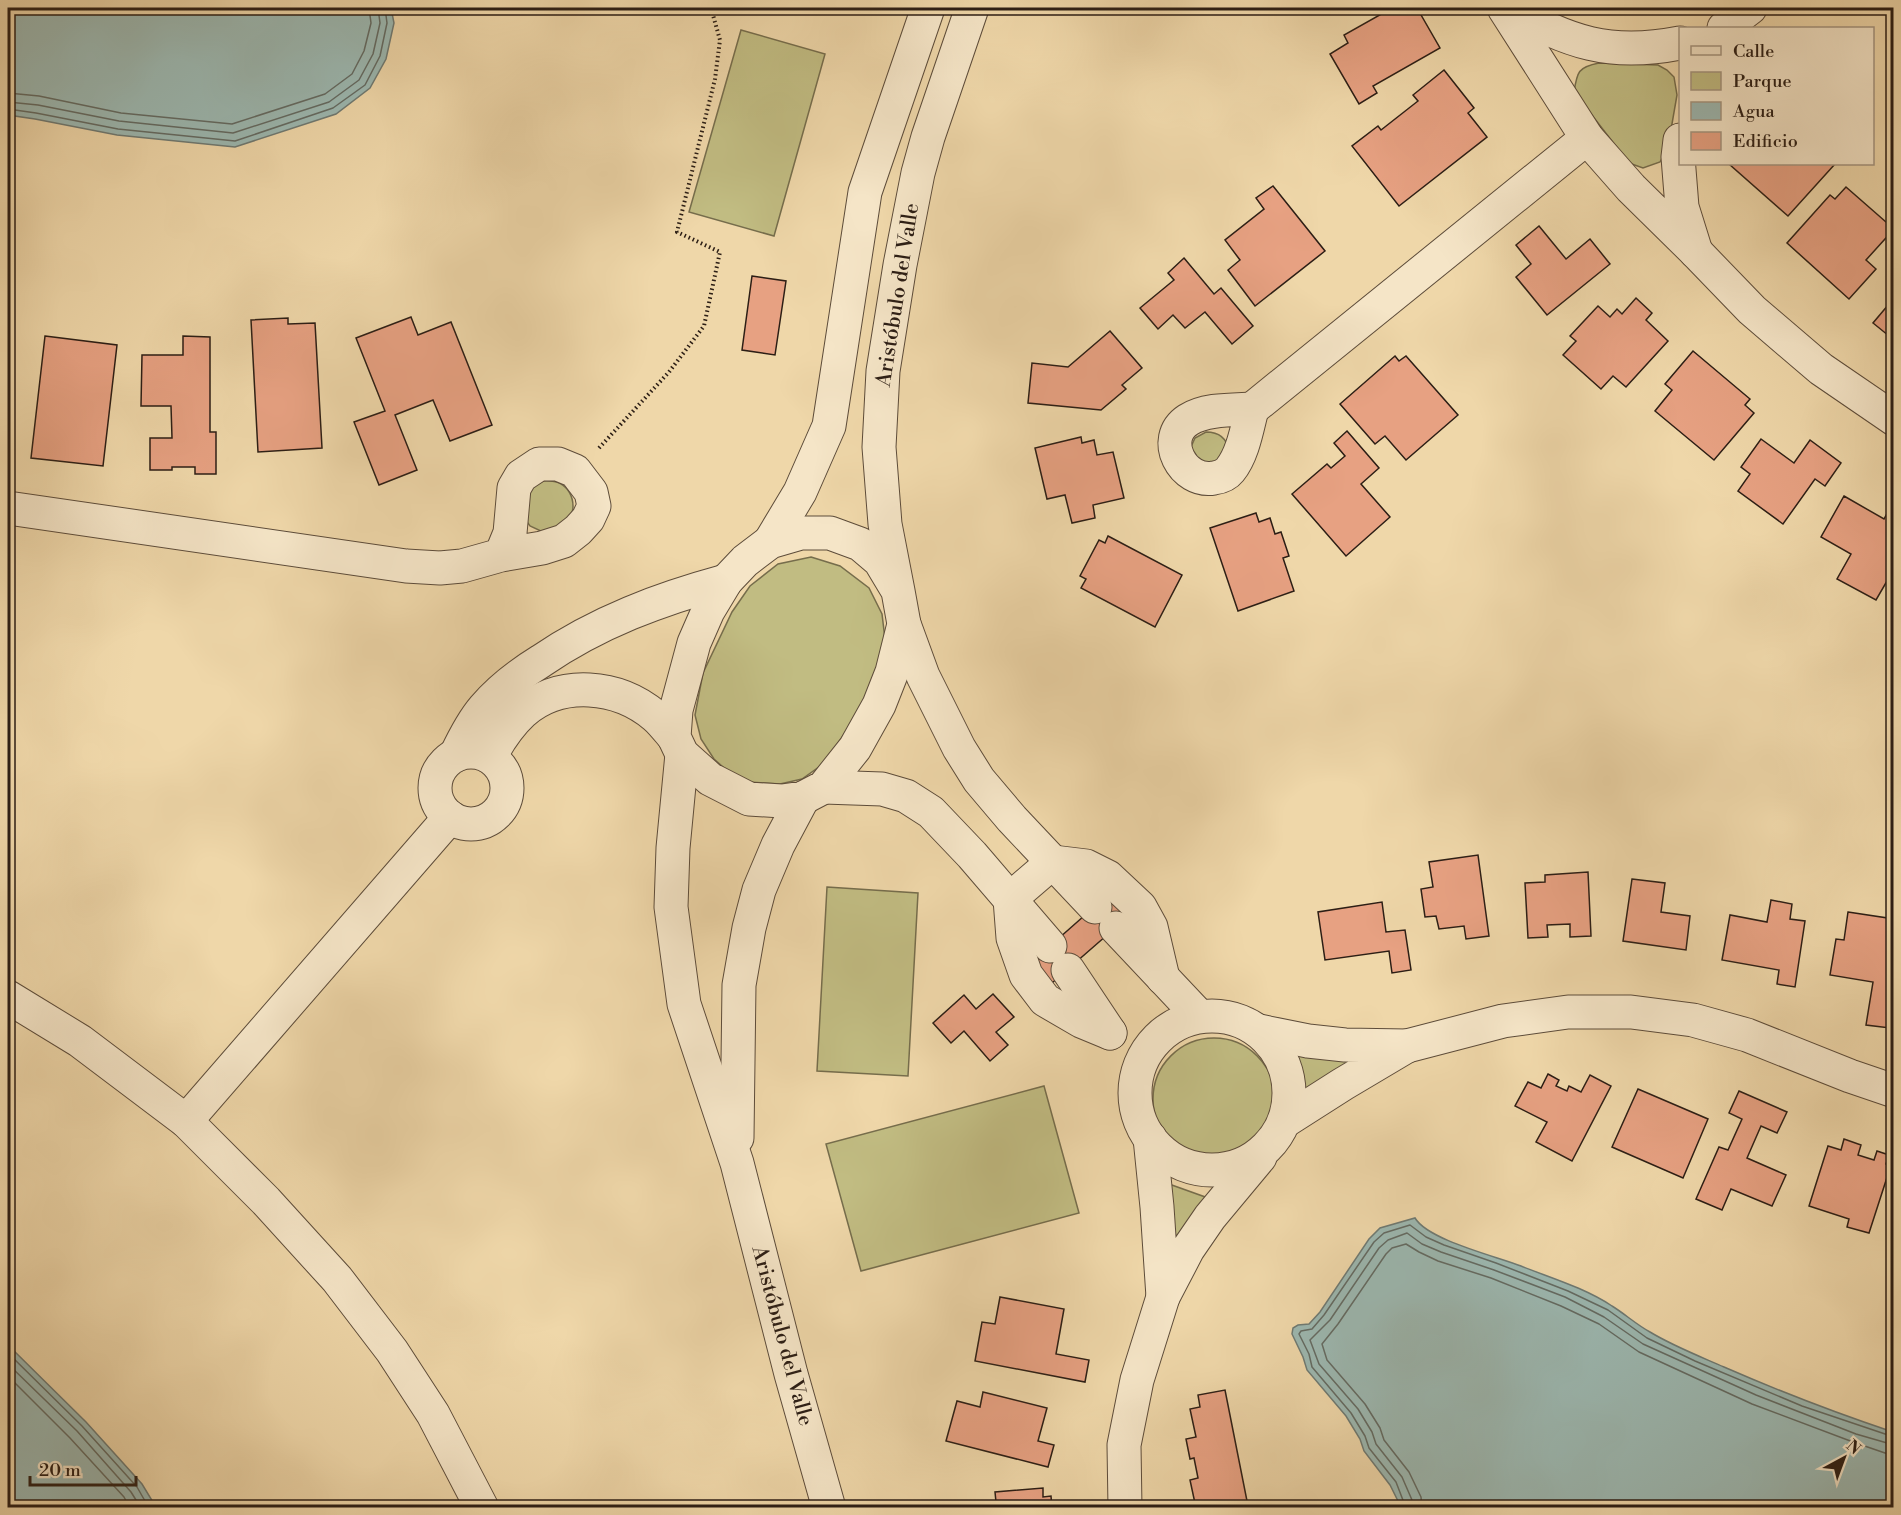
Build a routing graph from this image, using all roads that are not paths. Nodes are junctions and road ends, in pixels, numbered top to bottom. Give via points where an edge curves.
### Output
1 (928, 8) edge
2 (972, 8) edge
3 (1505, 8) edge
4 (1750, 8) edge
5 (1725, 27) edge
6 (1679, 43) edge
7 (1587, 138) junction
8 (1679, 148) edge
9 (1696, 252) junction
10 (1251, 409) dead end
11 (1893, 419) edge
12 (8, 508) edge
13 (770, 542) junction
14 (501, 555) junction
15 (726, 581) junction
16 (898, 591) junction
17 (904, 624) junction
18 (578, 638) junction
19 (589, 689) junction
20 (678, 746) junction
21 (456, 755) junction
22 (490, 757) junction
23 (813, 792) junction
24 (450, 817) junction
25 (1053, 862) junction
26 (1010, 899) junction
27 (1164, 978) junction
28 (8, 997) edge
29 (1199, 1016) junction
30 (1259, 1031) junction
31 (1110, 1033) junction
32 (1407, 1046) junction
33 (1136, 1079) junction
34 (1893, 1091) edge
35 (186, 1121) junction
36 (1285, 1121) junction
37 (1150, 1138) junction
38 (1266, 1149) junction
39 (737, 1163) junction
40 (1163, 1297) junction
41 (482, 1508) edge
42 (829, 1508) edge
43 (1125, 1508) edge

1 - 13 street via 865,192 829,426 800,492
2 - 16 street, Aristóbulo del Valle via 918,173 883,371 879,447 885,524
3 - 6 street via 1582,43 1626,49
3 - 7 street
4 - 5 street
7 - 9 street
7 - 10 street
8 - 9 street via 1682,207
9 - 11 street via 1752,309 1813,361
12 - 14 street via 406,566 462,566
13 - 15 street, Aristóbulo del Valle
13 - 16 street via 801,533 830,533 860,544 880,561
14 - 14 street via 564,541 588,519 594,506 591,492 575,471 558,464 539,464 521,476 514,488 510,533
15 - 18 street via 640,608
15 - 20 street, Aristóbulo del Valle via 694,643 676,710
16 - 17 street, Aristóbulo del Valle
17 - 23 street, Aristóbulo del Valle via 879,705 855,748
17 - 25 street via 923,676 979,780
18 - 19 street
18 - 21 street via 502,689 478,716
19 - 20 street via 614,693 638,703 657,718
19 - 22 street via 541,700 511,724
20 - 23 street via 710,779 749,799 782,801
20 - 39 street, Aristóbulo del Valle via 671,907 684,1004
21 - 22 street via 478,752
21 - 24 street via 438,772 435,784 438,802
22 - 24 street via 504,773 507,785 501,807 483,822 471,824
23 - 26 street via 882,789 906,796 931,812
23 - 39 street, Aristóbulo del Valle via 778,845 759,890 747,939 739,985
24 - 35 street
25 - 26 street
25 - 27 street
25 - 27 street via 1086,866 1108,877 1140,907 1152,927
26 - 31 street via 1059,958
26 - 31 street via 1013,938 1026,975 1045,1000
27 - 29 street
28 - 35 street via 80,1041
29 - 30 street via 1223,1016
29 - 33 street via 1177,1024 1158,1038 1144,1057
30 - 32 street via 1345,1045
30 - 36 street via 1276,1049 1287,1072 1290,1096
31 - 33 street
32 - 34 street via 1503,1021 1568,1012 1631,1012 1693,1020 1747,1035
32 - 36 street
33 - 37 street via 1135,1100
35 - 41 street via 267,1201 358,1306 433,1413
36 - 38 street
37 - 38 street via 1168,1156 1201,1169 1219,1170 1244,1164
37 - 40 street
38 - 40 street via 1210,1217
39 - 42 street, Aristóbulo del Valle
40 - 43 street via 1137,1380 1124,1445

